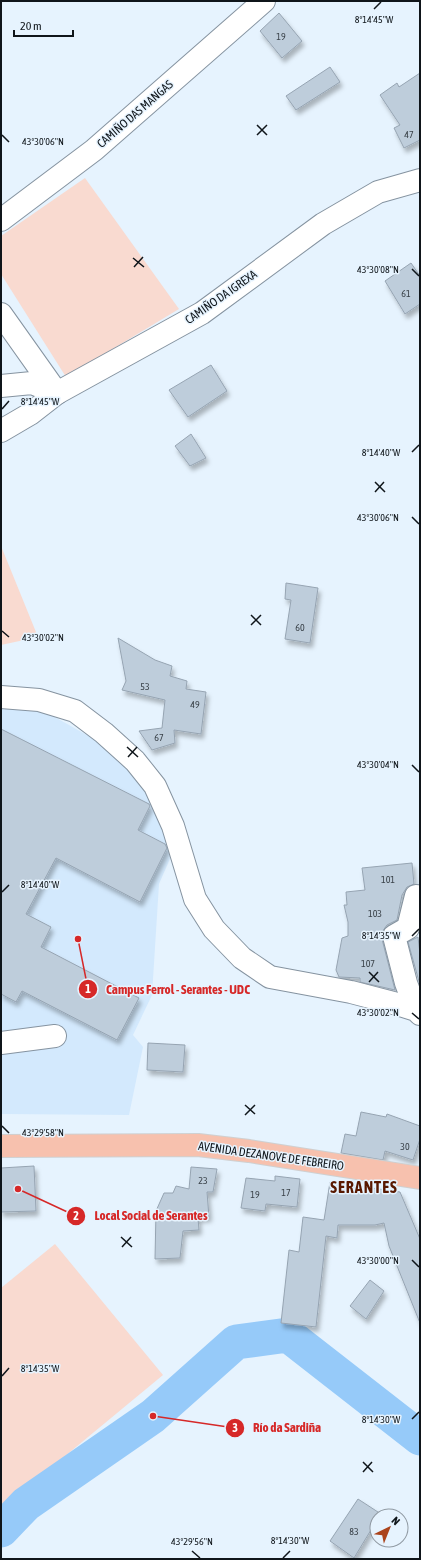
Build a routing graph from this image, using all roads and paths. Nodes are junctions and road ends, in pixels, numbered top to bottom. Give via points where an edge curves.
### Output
1 (264, 1) edge
2 (420, 180) edge
3 (1, 220) edge
4 (1, 314) edge
5 (1, 386) edge
6 (57, 394) junction
7 (1, 431) edge
8 (1, 697) edge
9 (416, 896) dead end
10 (418, 1012) edge
11 (55, 1036) dead end
12 (1, 1043) edge
13 (1, 1146) edge
14 (420, 1178) edge

1 - 3 street, CAMIÑO DAS MANGAS via 94,150
2 - 6 street, CAMIÑO DA IGREXA via 378,192 323,224 202,313
4 - 6 street
5 - 6 street via 32,383
6 - 7 street, CAMIÑO DA IGREXA
8 - 10 street via 40,700 76,711 135,761 155,786 173,826 195,898 214,929 242,958 270,977 351,992
9 - 10 street via 408,928 394,936 406,983
11 - 12 street
13 - 14 main road, AVENIDA DEZANOVE DE FEBREIRO via 198,1145

